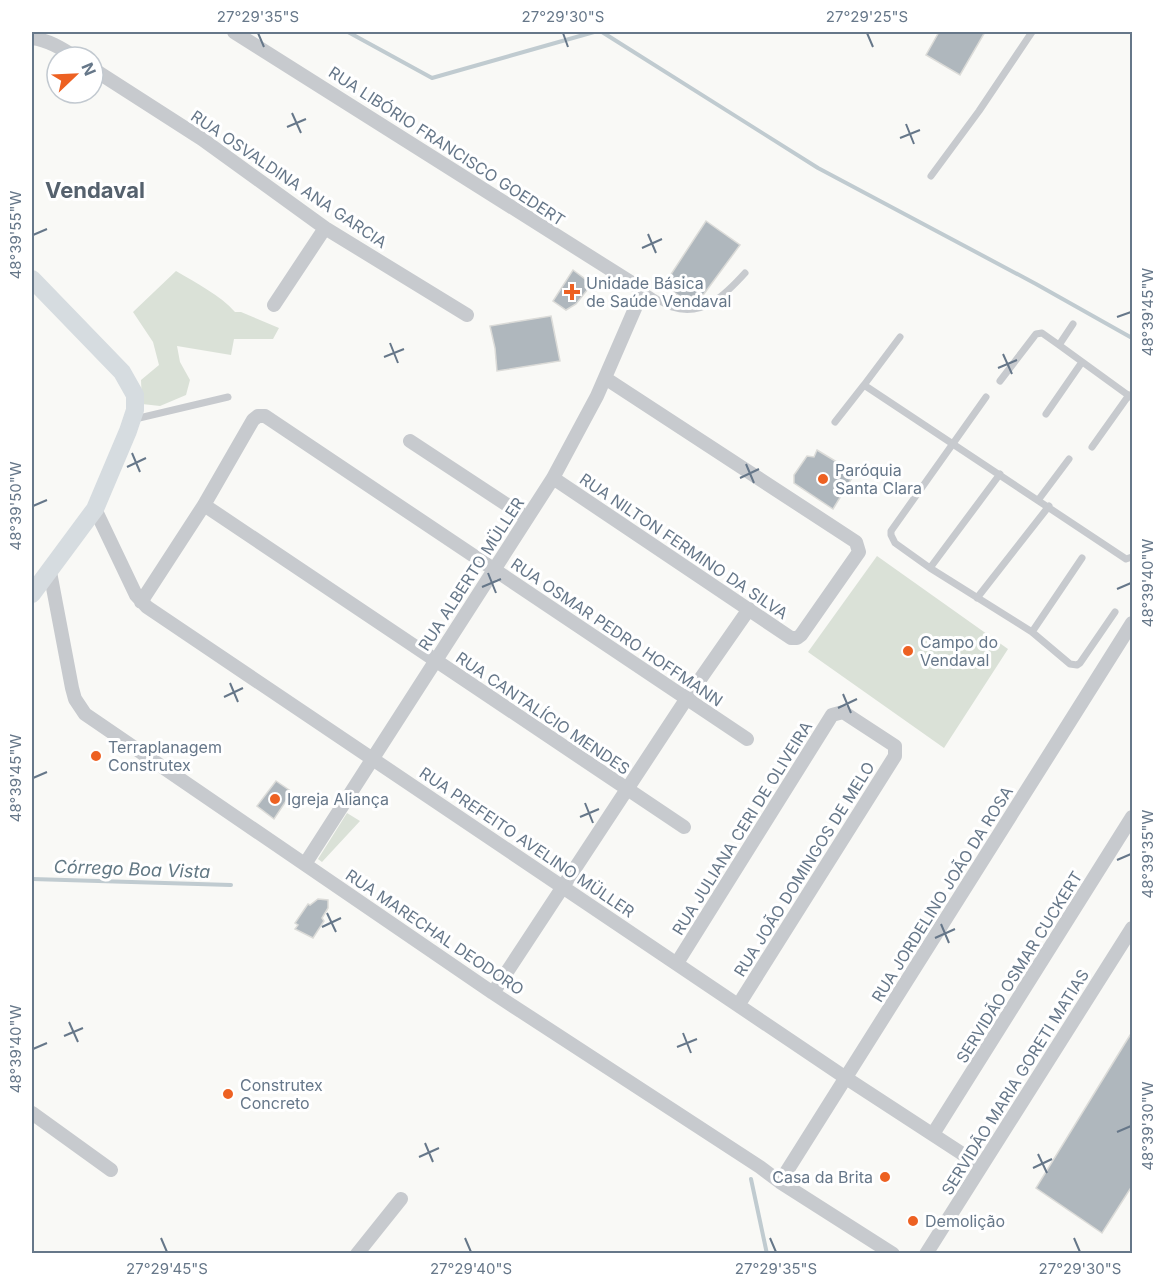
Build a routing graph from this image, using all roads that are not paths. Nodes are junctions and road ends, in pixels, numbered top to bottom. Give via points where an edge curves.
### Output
1 (234, 32) edge
2 (1032, 32) edge
3 (32, 38) edge
4 (55, 45) edge
5 (105, 77) edge
6 (931, 176) dead end
7 (325, 228) junction
8 (746, 273) dead end
9 (32, 279) edge
10 (643, 290) junction
11 (274, 305) dead end
12 (467, 315) dead end
13 (1074, 324) dead end
14 (900, 337) dead end
15 (1059, 345) junction
16 (1082, 362) junction
17 (605, 378) junction
18 (1000, 381) dead end
19 (864, 385) junction
20 (1131, 396) edge
21 (228, 397) dead end
22 (986, 397) dead end
23 (1046, 414) dead end
24 (132, 419) junction
25 (835, 422) dead end
26 (410, 441) dead end
27 (953, 443) junction
28 (1092, 447) dead end
29 (1070, 459) dead end
30 (1000, 474) junction
31 (553, 478) junction
32 (1039, 499) junction
33 (204, 505) junction
34 (1049, 506) junction
35 (95, 509) junction
36 (527, 519) junction
37 (1132, 557) edge
38 (1082, 558) dead end
39 (930, 568) junction
40 (495, 569) junction
41 (50, 572) junction
42 (32, 594) edge
43 (978, 598) junction
44 (141, 602) junction
45 (749, 609) junction
46 (1115, 612) dead end
47 (1132, 623) edge
48 (1032, 632) junction
49 (435, 661) junction
50 (687, 698) junction
51 (837, 713) joint
52 (747, 739) dead end
53 (373, 759) junction
54 (627, 789) junction
55 (1132, 817) edge
56 (684, 827) dead end
57 (305, 864) junction
58 (563, 886) junction
59 (1132, 928) edge
60 (677, 963) junction
61 (493, 993) junction
62 (739, 1004) junction
63 (846, 1078) junction
64 (32, 1113) edge
65 (933, 1134) junction
66 (981, 1166) junction
67 (111, 1170) dead end
68 (780, 1182) junction
69 (401, 1199) dead end
70 (357, 1254) edge
71 (893, 1254) edge
72 (926, 1254) edge

1 - 10 street, RUA LIBÓRIO FRANCISCO GOEDERT
2 - 6 lane
3 - 4 street
5 - 7 street, RUA OSVALDINA ANA GARCIA via 202,139
7 - 11 street
7 - 12 street, RUA OSVALDINA ANA GARCIA
8 - 10 lane via 710,305 695,309 673,307
9 - 24 main road via 126,377 135,394
10 - 17 street, RUA ALBERTO MÜLLER
13 - 15 lane
14 - 19 lane
15 - 16 lane
15 - 18 lane via 1042,333 1036,334
16 - 20 lane
16 - 23 lane
17 - 31 street, RUA ALBERTO MÜLLER
17 - 45 street, RUA NILTON FERMINO DA SILVA via 859,547 796,638
19 - 25 lane
19 - 27 lane
20 - 28 lane
21 - 24 lane
22 - 27 lane
24 - 35 main road
26 - 36 street
27 - 30 lane
27 - 39 lane via 891,531 896,543
29 - 32 lane
30 - 32 lane
30 - 39 lane
31 - 36 street, RUA ALBERTO MÜLLER
31 - 45 street, RUA NILTON FERMINO DA SILVA
32 - 34 lane
33 - 40 street, RUA OSMAR PEDRO HOFFMANN via 253,420 266,416
33 - 44 street
33 - 49 street, RUA CANTALÍCIO MENDES
34 - 37 lane via 1126,559
34 - 43 lane
35 - 41 main road
35 - 44 street, RUA PREFEITO AVELINO MÜLLER
36 - 40 street, RUA ALBERTO MÜLLER
38 - 48 lane
39 - 43 lane
40 - 49 street, RUA ALBERTO MÜLLER
40 - 50 street, RUA OSMAR PEDRO HOFFMANN
41 - 42 main road
41 - 57 street, RUA MARECHAL DEODORO via 72,688 85,714
43 - 48 lane
44 - 53 street, RUA PREFEITO AVELINO MÜLLER
45 - 50 street
46 - 48 lane via 1077,665 1070,664
47 - 63 street, RUA JORDELINO JOÃO DA ROSA
49 - 53 street, RUA ALBERTO MÜLLER
49 - 54 street, RUA CANTALÍCIO MENDES
50 - 52 street, RUA OSMAR PEDRO HOFFMANN
50 - 54 street
51 - 60 street, RUA JULIANA CERI DE OLIVEIRA via 832,715
51 - 62 street, RUA JOÃO DOMINGOS DE MELO via 843,712 895,746 895,756
53 - 57 street, RUA ALBERTO MÜLLER
53 - 58 street, RUA PREFEITO AVELINO MÜLLER
54 - 56 street, RUA CANTALÍCIO MENDES
54 - 58 street
55 - 65 street, SERVIDÃO OSMAR CUCKERT
57 - 61 street, RUA MARECHAL DEODORO
58 - 60 street, RUA PREFEITO AVELINO MÜLLER
58 - 61 street
59 - 66 street, SERVIDÃO MARIA GORETI MATIAS
60 - 62 street, RUA PREFEITO AVELINO MÜLLER
61 - 68 street, RUA MARECHAL DEODORO
62 - 63 street, RUA PREFEITO AVELINO MÜLLER
63 - 65 street, RUA PREFEITO AVELINO MÜLLER
63 - 68 street, RUA JORDELINO JOÃO DA ROSA
64 - 67 street
65 - 66 street, RUA PREFEITO AVELINO MÜLLER
66 - 72 street, SERVIDÃO MARIA GORETI MATIAS
68 - 71 street, RUA MARECHAL DEODORO
69 - 70 street

